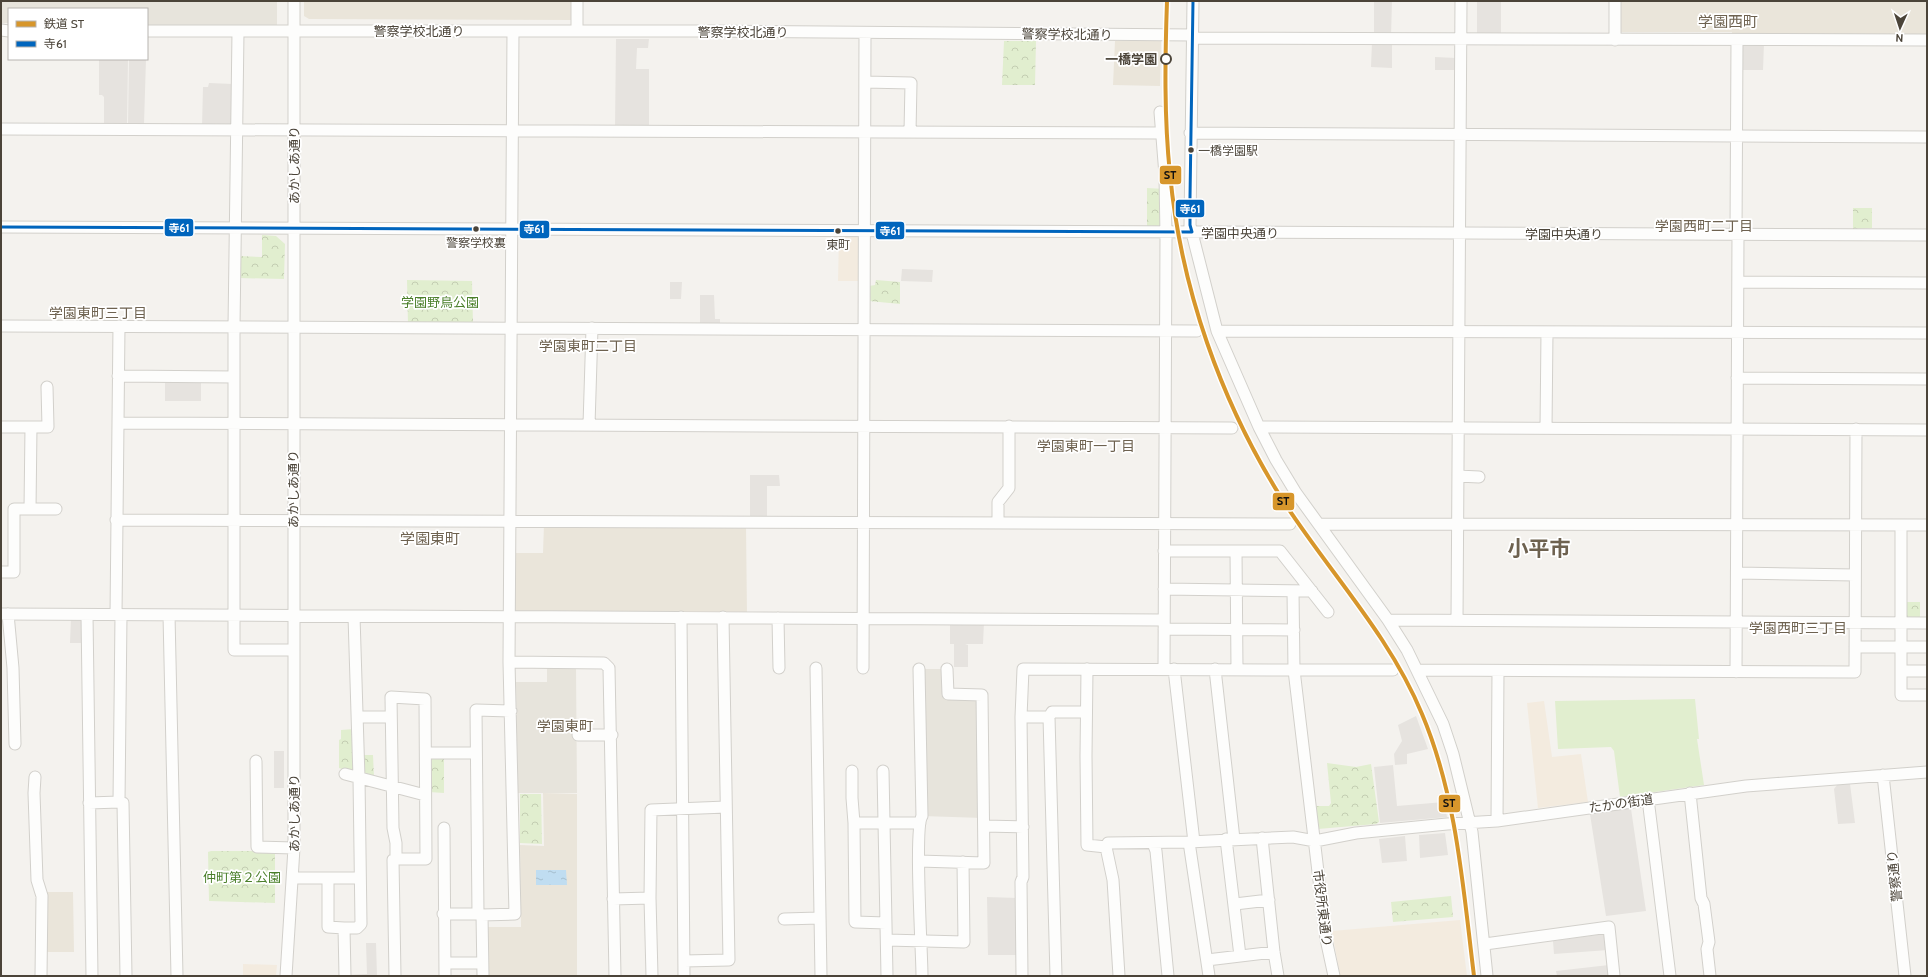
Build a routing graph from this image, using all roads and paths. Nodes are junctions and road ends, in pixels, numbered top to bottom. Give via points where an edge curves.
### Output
1 (294, 1) edge
2 (578, 1) edge
3 (1193, 1) edge
4 (1461, 1) edge
5 (1616, 1) edge
6 (294, 30) junction
7 (148, 31) edge
8 (513, 31) junction
9 (577, 31) junction
10 (238, 32) junction
11 (865, 33) junction
12 (1193, 37) junction
13 (1461, 39) junction
14 (1615, 40) junction
15 (1737, 40) junction
16 (1927, 40) edge
17 (865, 82) junction
18 (1160, 112) dead end
19 (1, 129) edge
20 (237, 130) junction
21 (294, 131) junction
22 (512, 131) junction
23 (865, 132) junction
24 (910, 132) junction
25 (1161, 133) junction
26 (1190, 134) junction
27 (1461, 134) junction
28 (1737, 136) junction
29 (1927, 136) edge
30 (1, 227) edge
31 (237, 228) junction
32 (295, 228) junction
33 (512, 229) junction
34 (864, 231) junction
35 (1165, 232) junction
36 (1192, 232) junction
37 (1460, 233) junction
38 (1737, 234) junction
39 (1927, 235) edge
40 (1738, 282) junction
41 (1927, 283) edge
42 (1, 326) edge
43 (119, 326) junction
44 (234, 327) junction
45 (294, 327) junction
46 (512, 328) junction
47 (592, 328) junction
48 (864, 330) junction
49 (1166, 331) junction
50 (1197, 331) dead end
51 (1218, 331) junction
52 (1459, 332) junction
53 (1547, 332) junction
54 (1738, 333) junction
55 (1927, 333) edge
56 (118, 376) junction
57 (234, 377) junction
58 (1737, 378) junction
59 (1927, 379) edge
60 (47, 387) dead end
61 (118, 423) junction
62 (234, 423) junction
63 (293, 423) junction
64 (511, 424) junction
65 (589, 425) junction
66 (1, 426) edge
67 (863, 426) junction
68 (1009, 426) junction
69 (31, 427) junction
70 (1164, 427) junction
71 (1259, 427) junction
72 (1232, 428) dead end
73 (1459, 428) junction
74 (1546, 428) junction
75 (1738, 429) junction
76 (1856, 429) junction
77 (1927, 430) edge
78 (1458, 476) junction
79 (1479, 477) dead end
80 (30, 509) junction
81 (56, 509) dead end
82 (234, 519) junction
83 (116, 520) junction
84 (293, 520) junction
85 (511, 521) junction
86 (863, 522) junction
87 (998, 523) junction
88 (1164, 524) junction
89 (1290, 524) dead end
90 (1319, 524) junction
91 (1458, 524) junction
92 (1737, 525) junction
93 (1855, 525) junction
94 (1902, 525) junction
95 (1927, 525) edge
96 (1164, 551) junction
97 (1236, 551) junction
98 (1, 572) edge
99 (1737, 573) junction
100 (1855, 575) junction
101 (1164, 589) junction
102 (1236, 590) junction
103 (1293, 591) junction
104 (1312, 591) junction
105 (1328, 612) dead end
106 (4, 614) edge
107 (87, 615) junction
108 (119, 615) junction
109 (169, 615) junction
110 (234, 615) junction
111 (294, 615) junction
112 (354, 616) junction
113 (510, 617) junction
114 (681, 617) junction
115 (723, 617) junction
116 (778, 618) junction
117 (863, 619) junction
118 (1388, 620) junction
119 (1457, 620) junction
120 (1737, 622) junction
121 (1855, 623) junction
122 (1901, 623) junction
123 (1927, 623) edge
124 (1164, 624) junction
125 (1237, 629) junction
126 (1294, 630) junction
127 (1855, 647) junction
128 (1901, 647) junction
129 (1927, 647) edge
130 (294, 650) junction
131 (509, 662) junction
132 (779, 668) dead end
133 (816, 668) dead end
134 (863, 668) dead end
135 (919, 669) dead end
136 (947, 669) dead end
137 (1087, 669) junction
138 (1169, 669) junction
139 (1215, 669) junction
140 (1237, 670) junction
141 (1294, 670) junction
142 (1393, 670) dead end
143 (1417, 670) junction
144 (1498, 671) junction
145 (1901, 671) junction
146 (1927, 671) edge
147 (1736, 672) junction
148 (1927, 695) edge
149 (511, 710) junction
150 (1086, 712) junction
151 (358, 717) junction
152 (391, 717) junction
153 (1021, 717) junction
154 (1049, 717) junction
155 (578, 735) dead end
156 (612, 735) junction
157 (15, 743) dead end
158 (476, 753) junction
159 (426, 754) junction
160 (256, 761) dead end
161 (852, 771) dead end
162 (884, 771) dead end
163 (1927, 772) edge
164 (345, 774) dead end
165 (1883, 775) junction
166 (35, 777) dead end
167 (360, 778) junction
168 (393, 786) junction
169 (1690, 793) junction
170 (425, 795) junction
171 (1648, 799) junction
172 (119, 802) junction
173 (89, 803) junction
174 (726, 807) junction
175 (682, 808) junction
176 (1497, 821) junction
177 (854, 822) junction
178 (885, 822) junction
179 (920, 823) junction
180 (1469, 823) junction
181 (984, 826) junction
182 (1023, 827) junction
183 (444, 828) dead end
184 (1262, 838) junction
185 (1230, 839) junction
186 (1315, 840) junction
187 (1191, 842) junction
188 (1153, 843) junction
189 (1106, 847) junction
190 (294, 848) junction
191 (426, 858) junction
192 (396, 859) junction
193 (444, 859) junction
194 (919, 861) junction
195 (963, 862) junction
196 (293, 878) junction
197 (328, 878) junction
198 (360, 878) junction
199 (650, 898) junction
200 (613, 899) junction
201 (1269, 900) junction
202 (1235, 904) junction
203 (443, 914) junction
204 (480, 914) junction
205 (819, 918) junction
206 (784, 919) dead end
207 (886, 923) junction
208 (344, 928) junction
209 (887, 940) junction
210 (920, 941) junction
211 (1485, 944) junction
212 (1274, 952) junction
213 (1240, 956) junction
214 (1207, 960) junction
215 (684, 961) junction
216 (445, 963) junction
217 (482, 963) junction
218 (41, 976) edge
219 (92, 976) edge
220 (126, 976) edge
221 (176, 976) edge
222 (286, 976) edge
223 (345, 976) edge
224 (395, 976) edge
225 (445, 976) edge
226 (482, 976) edge
227 (615, 976) edge
228 (652, 976) edge
229 (684, 976) edge
230 (821, 976) edge
231 (888, 976) edge
232 (922, 976) edge
233 (1022, 976) edge
234 (1056, 976) edge
235 (1119, 976) edge
236 (1168, 976) edge
237 (1209, 976) edge
238 (1278, 976) edge
239 (1334, 976) edge
240 (1487, 976) edge
241 (1614, 976) edge
242 (1670, 976) edge
243 (1710, 976) edge
244 (1906, 976) edge

1 - 6 street, あかしあ通り
2 - 9 street
3 - 12 street
4 - 13 street
5 - 14 street
6 - 8 street, 警察学校北通り
6 - 10 street, 警察学校北通り
6 - 21 street, あかしあ通り
7 - 10 street, 警察学校北通り
8 - 9 street, 警察学校北通り
8 - 22 street
9 - 11 street, 警察学校北通り
10 - 20 street
11 - 12 street, 警察学校北通り
11 - 17 street
12 - 13 street, 警察学校北通り
12 - 26 street
13 - 14 street, 警察学校北通り
13 - 27 street
14 - 15 street, 警察学校北通り
15 - 16 street, 警察学校北通り
15 - 28 street
17 - 23 street
17 - 24 street via 911,83
18 - 25 street
19 - 20 street
20 - 21 street
20 - 31 street
21 - 22 street
21 - 32 street, あかしあ通り
22 - 23 street
22 - 33 street
23 - 24 street
23 - 34 street
24 - 25 street
25 - 35 street via 1165,175
26 - 27 street
26 - 36 street
27 - 28 street
27 - 37 street
28 - 29 street
28 - 38 street
30 - 31 street, 学園中央通り
31 - 32 street, 学園中央通り
31 - 44 street
32 - 33 street, 学園中央通り
32 - 45 street, あかしあ通り
33 - 34 street, 学園中央通り
33 - 46 street
34 - 35 street, 学園中央通り
34 - 48 street
35 - 36 street, 学園中央通り
35 - 49 street
36 - 37 street, 学園中央通り
36 - 51 street
37 - 38 street, 学園中央通り
37 - 52 street
38 - 39 street, 学園中央通り
38 - 40 street
40 - 41 street
40 - 54 street
42 - 43 street
43 - 44 street
43 - 56 street
44 - 45 street
44 - 57 street
45 - 46 street
45 - 63 street, あかしあ通り
46 - 47 street
46 - 64 street
47 - 48 street
47 - 65 street
48 - 49 street
48 - 67 street
49 - 50 street
49 - 70 street
51 - 52 street
51 - 71 street
52 - 53 street
52 - 73 street
53 - 54 street
53 - 74 street
54 - 55 street
54 - 58 street
56 - 57 street
56 - 61 street
57 - 62 street
58 - 59 street
58 - 75 street
60 - 69 street via 48,427
61 - 62 street
61 - 83 street
62 - 63 street
62 - 82 street
63 - 64 street
63 - 84 street, あかしあ通り
64 - 65 street
64 - 85 street
65 - 67 street
66 - 69 street
67 - 68 street
67 - 86 street
68 - 70 street
68 - 87 street via 1009,488 998,502
69 - 80 street
70 - 72 street
70 - 88 street
71 - 73 street
71 - 90 street via 1296,492
73 - 74 street
73 - 78 street
74 - 75 street
75 - 76 street
75 - 92 street
76 - 77 street
76 - 93 street
78 - 79 street
78 - 91 street
80 - 81 street
80 - 98 street via 14,509 14,572
82 - 83 street
82 - 84 street
82 - 110 street
83 - 108 street
84 - 85 street
84 - 111 street, あかしあ通り
85 - 86 street
85 - 113 street
86 - 87 street
86 - 117 street
87 - 88 street
88 - 89 street
88 - 96 street
90 - 91 street
90 - 118 street
91 - 92 street
91 - 119 street
92 - 93 street
92 - 99 street
93 - 94 street
93 - 100 street
94 - 95 street
94 - 122 street
96 - 97 street
96 - 101 street
97 - 102 street
97 - 104 street via 1280,551
99 - 100 street
99 - 120 street
100 - 121 street
101 - 102 street
101 - 124 street
102 - 103 street
102 - 125 street
103 - 104 street
103 - 126 street, 市役所東通り
104 - 105 street
106 - 107 street
106 - 157 street via 13,668
107 - 108 street
107 - 173 street
108 - 109 street
108 - 172 street
109 - 110 street
109 - 221 street
110 - 111 street
110 - 130 street via 234,650
111 - 112 street
111 - 130 street, あかしあ通り
112 - 113 street
112 - 151 street
113 - 114 street
113 - 131 street
114 - 115 street
114 - 175 street
115 - 116 street
115 - 174 street
116 - 117 street
116 - 132 street
117 - 124 street
117 - 134 street
118 - 119 street
118 - 143 street
119 - 120 street
120 - 121 street
120 - 147 street
121 - 122 street
121 - 127 street
122 - 123 street
122 - 128 street
124 - 125 street
124 - 138 street
125 - 126 street
125 - 140 street
126 - 141 street, 市役所東通り
127 - 128 street
127 - 147 street via 1855,672
128 - 129 street
128 - 145 street
130 - 190 street, あかしあ通り
131 - 149 street
131 - 156 street via 604,663 609,668
133 - 205 street
135 - 179 street via 922,816
136 - 181 street via 948,694 982,695
137 - 138 street
137 - 150 street
137 - 153 street via 1023,669
138 - 139 street
138 - 187 street
139 - 140 street
139 - 185 street
140 - 141 street
141 - 142 street
141 - 186 street, 市役所東通り
143 - 144 street
143 - 180 street via 1443,724 1454,754
144 - 147 street
144 - 176 street
145 - 146 street
145 - 148 street via 1901,695
149 - 158 street via 476,710
149 - 204 street via 515,914
150 - 154 street via 1052,712
150 - 189 street via 1087,845
151 - 152 street
151 - 167 street
152 - 159 street via 391,697 425,698
152 - 168 street
153 - 154 street
153 - 182 street
154 - 234 street
155 - 156 street
156 - 200 street
158 - 159 street
158 - 204 street
159 - 170 street
160 - 190 street via 257,847
161 - 177 street
162 - 178 street
163 - 165 street, たかの街道
164 - 167 street
165 - 169 street, たかの街道 via 1759,784
165 - 244 street, 警察通り
166 - 218 street via 37,880 42,896
167 - 168 street
167 - 198 street
168 - 170 street
168 - 192 street
169 - 171 street, たかの街道
169 - 243 street via 1701,898 1709,942 1707,949
170 - 191 street
171 - 176 street, たかの街道
171 - 242 street
172 - 173 street
172 - 220 street via 123,803
173 - 219 street
174 - 175 street
174 - 215 street via 729,960
175 - 199 street via 651,810
175 - 215 street
176 - 180 street, たかの街道
177 - 178 street
177 - 207 street via 855,922
178 - 179 street
178 - 207 street
179 - 194 street
180 - 186 street, たかの街道 via 1356,833
180 - 211 street
181 - 182 street
181 - 195 street via 984,863
182 - 233 street
183 - 193 street
184 - 185 street, たかの街道
184 - 186 street, たかの街道 via 1293,837
184 - 201 street
185 - 187 street, たかの街道
185 - 202 street
186 - 239 street, 市役所東通り via 1326,939
187 - 188 street, たかの街道
187 - 214 street
188 - 189 street, たかの街道 via 1108,843
188 - 236 street via 1156,851
189 - 235 street via 1113,880
190 - 196 street, あかしあ通り
191 - 192 street
191 - 193 street
192 - 224 street
193 - 203 street
194 - 195 street
194 - 210 street
195 - 210 street via 964,942
196 - 197 street
196 - 222 street, あかしあ通り
197 - 198 street
197 - 208 street via 328,927
198 - 208 street via 361,924 357,928
199 - 200 street
199 - 228 street
200 - 227 street
201 - 202 street
201 - 212 street
202 - 213 street
203 - 204 street
203 - 216 street
204 - 217 street
205 - 206 street
205 - 230 street
207 - 209 street
208 - 223 street
209 - 210 street
209 - 231 street
210 - 232 street
211 - 240 street
211 - 241 street via 1609,928
212 - 213 street
212 - 238 street
213 - 214 street
214 - 237 street
215 - 229 street
216 - 217 street
216 - 225 street
217 - 226 street

